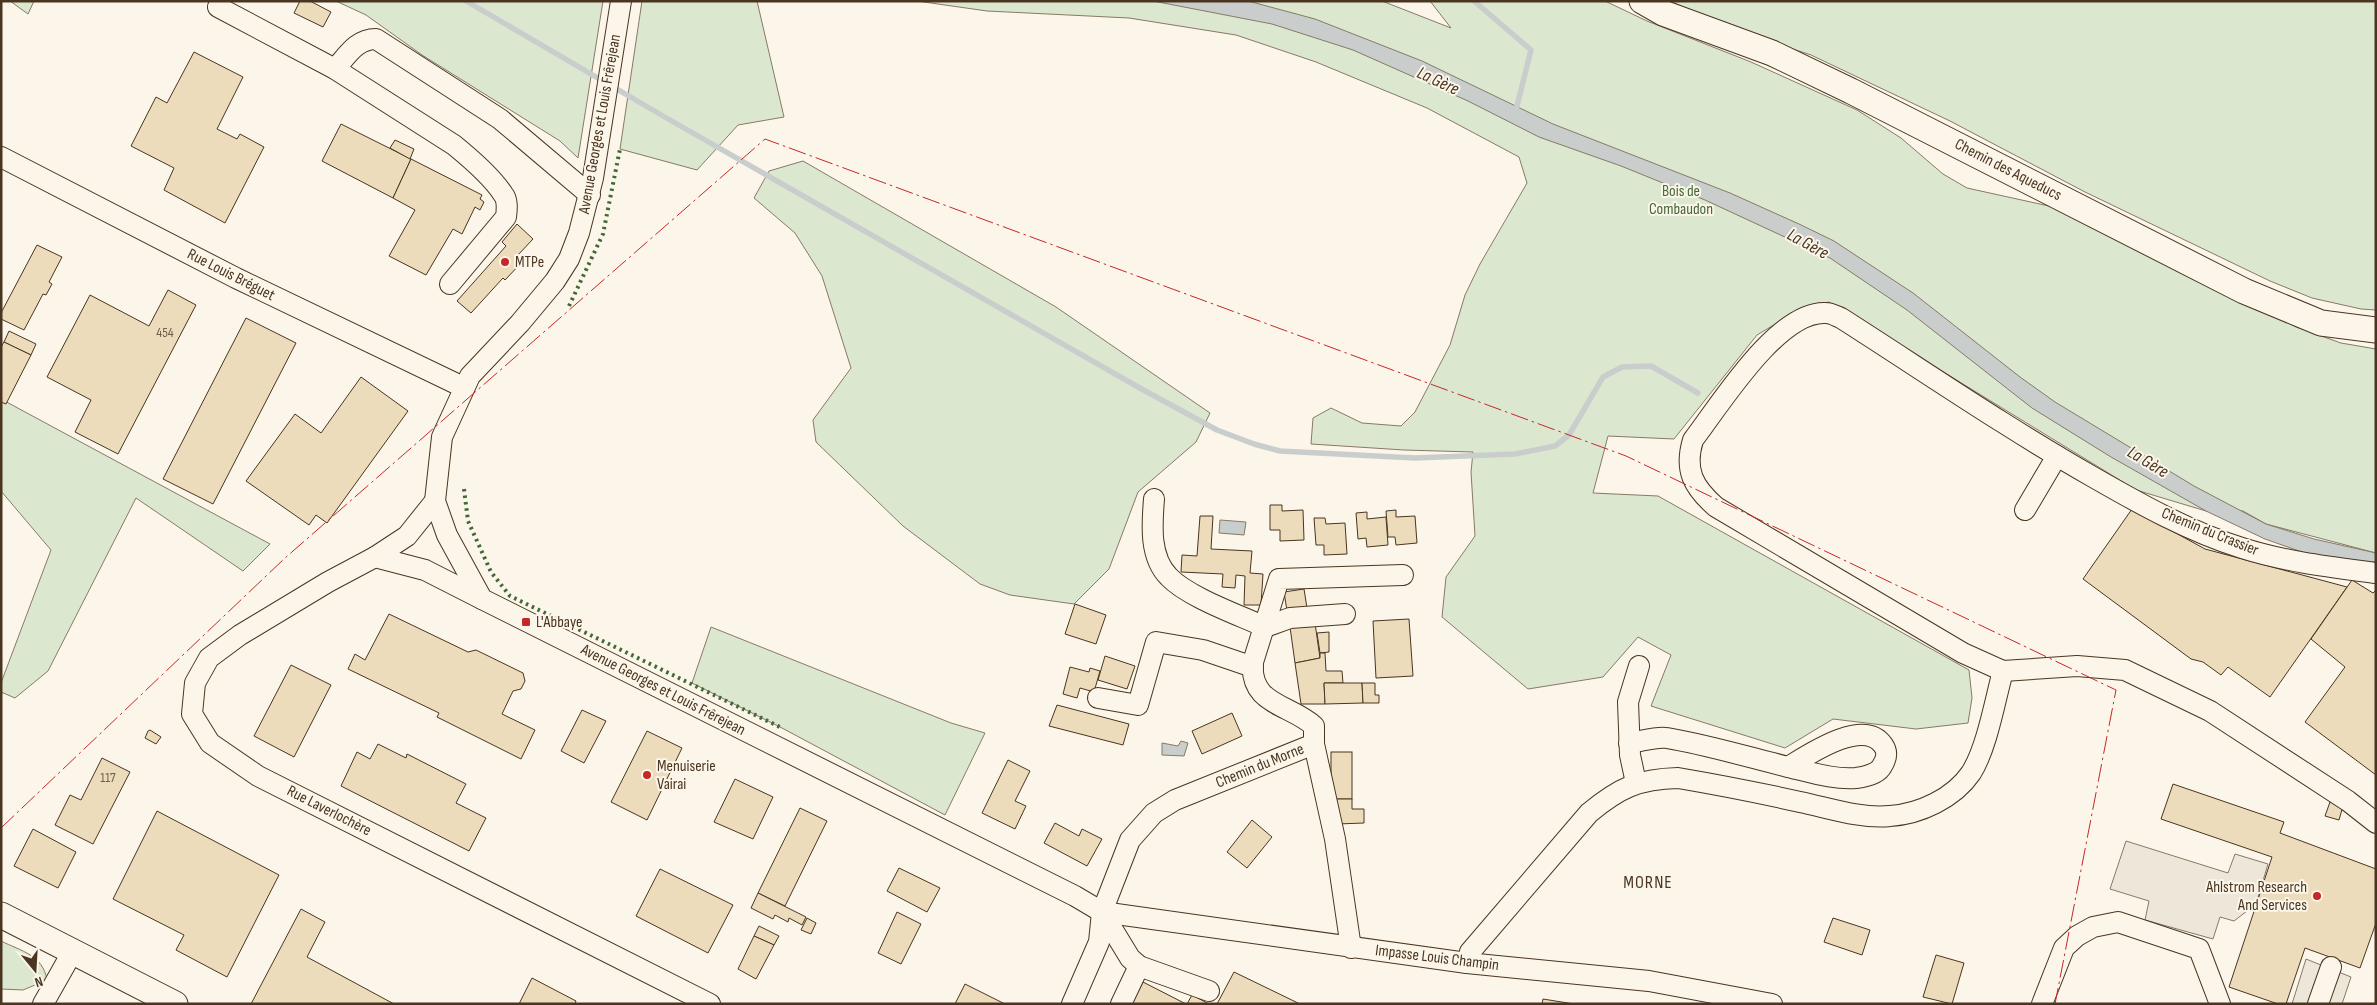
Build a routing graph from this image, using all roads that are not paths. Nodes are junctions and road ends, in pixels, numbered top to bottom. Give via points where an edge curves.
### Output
1 (621, 1) edge
2 (1642, 1) edge
3 (218, 7) dead end
4 (335, 69) junction
5 (1, 157) edge
6 (590, 195) junction
7 (450, 284) dead end
8 (2376, 330) edge
9 (463, 387) junction
10 (2056, 456) junction
11 (1154, 499) dead end
12 (435, 501) junction
13 (2024, 510) dead end
14 (375, 557) junction
15 (2376, 573) edge
16 (1403, 575) dead end
17 (482, 599) junction
18 (1344, 614) dead end
19 (1265, 627) junction
20 (1639, 666) dead end
21 (1253, 667) junction
22 (2003, 671) junction
23 (1098, 698) dead end
24 (1314, 744) junction
25 (1629, 744) junction
26 (1788, 767) dead end
27 (1636, 783) junction
28 (2376, 823) edge
29 (1102, 912) junction
30 (1, 915) edge
31 (1352, 948) junction
32 (73, 951) junction
33 (1467, 963) junction
34 (1139, 966) junction
35 (2331, 967) dead end
36 (1209, 991) dead end
37 (43, 1004) edge
38 (175, 1004) edge
39 (710, 1004) edge
40 (1072, 1004) edge
41 (1120, 1004) edge
42 (1772, 1004) edge
43 (2042, 1004) edge
44 (2220, 1004) edge
45 (2318, 1004) edge

1 - 6 street, Avenue Georges et Louis Frêrejean
2 - 8 main road, Chemin des Aqueducs via 1662,13 1772,54 1851,91 2244,291 2321,323
3 - 4 street
4 - 6 street via 357,44 376,39 500,119
4 - 7 street via 467,155 504,194 508,207 506,217
5 - 9 street, Rue Louis Bréguet via 236,278
6 - 9 street, Avenue Georges et Louis Frêrejean via 569,259 555,281
9 - 12 street, Avenue Georges et Louis Frêrejean via 442,437
10 - 13 street
10 - 15 street, Chemin du Crassier via 2184,525 2241,548 2293,562
10 - 22 street, Chemin du Crassier via 1841,318 1826,313 1808,316 1791,324 1765,346 1693,440 1688,456 1694,482 1702,495 1716,507 1962,653
11 - 19 street via 1152,529 1155,550 1169,577 1201,598
12 - 14 street, Rue Laverlochère via 407,536
12 - 17 street, Avenue Georges et Louis Frêrejean via 447,535
14 - 17 street via 425,570
14 - 39 street, Rue Laverlochère via 328,582 209,658 195,683 192,714 210,743 258,776
16 - 19 street via 1280,579
17 - 29 street, Avenue Georges et Louis Frêrejean
18 - 19 street via 1290,618
19 - 21 street
20 - 25 street via 1628,702
21 - 23 street via 1202,650 1156,642 1138,705
21 - 24 street, Chemin du Morne via 1258,690 1314,726
22 - 27 street via 1980,753 1971,772 1958,788 1916,812 1889,816 1857,814 1678,778 1652,778
22 - 28 street via 2077,666 2125,670 2210,711 2348,800
24 - 29 street, Chemin du Morne via 1175,800 1154,812 1130,840
24 - 31 street via 1335,839
25 - 26 street via 1664,737
25 - 27 street
27 - 33 street via 1609,797 1589,814 1470,952
29 - 31 street, Impasse Louis Champin
29 - 34 street via 1130,958
29 - 40 street via 1099,942
30 - 32 main road
31 - 33 street, Impasse Louis Champin
32 - 37 street
32 - 38 main road
33 - 42 street, Impasse Louis Champin via 1649,981
34 - 36 street
34 - 41 street
35 - 45 street
43 - 44 street via 2064,948 2093,927 2118,922 2199,948

